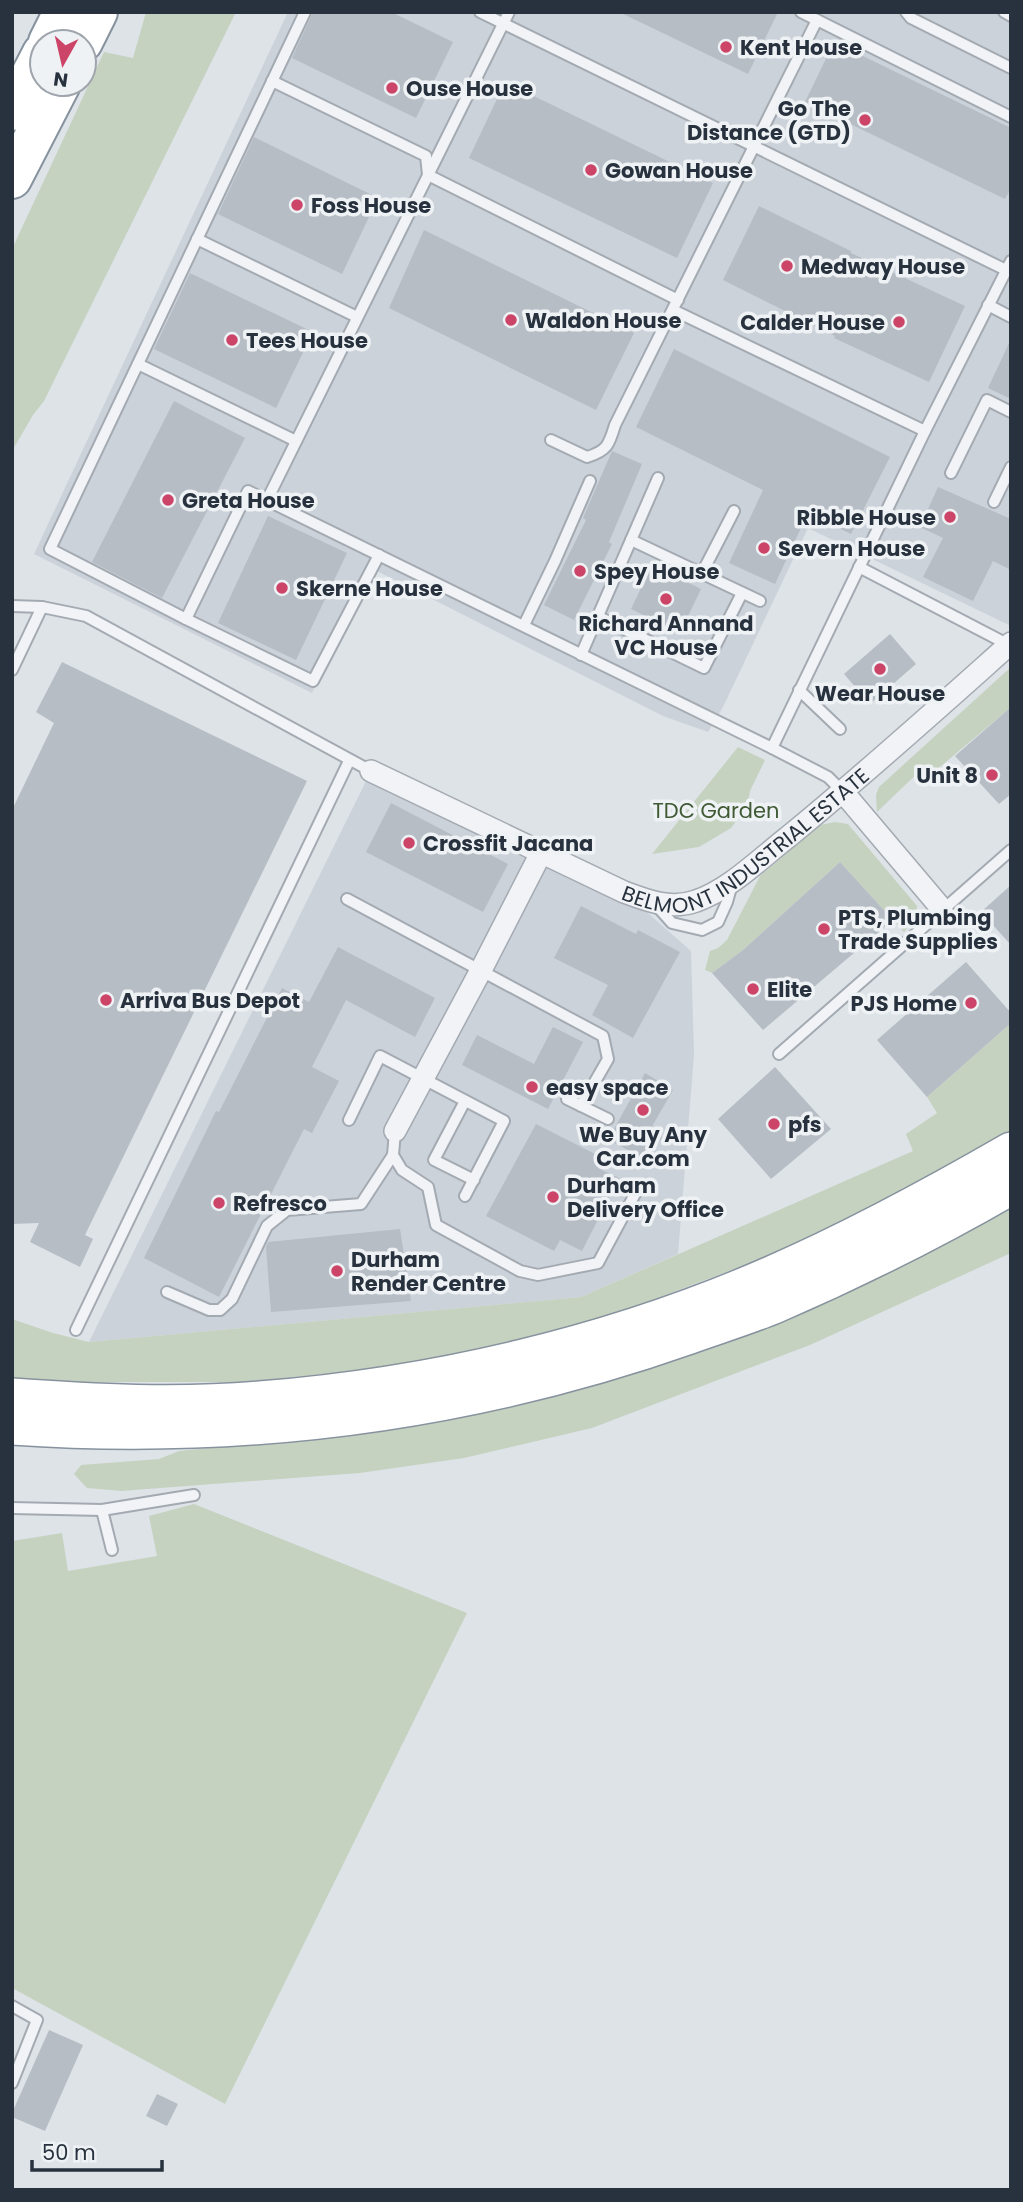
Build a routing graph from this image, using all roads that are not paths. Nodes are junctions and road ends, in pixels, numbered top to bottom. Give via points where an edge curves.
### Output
1 (63, 12) edge
2 (98, 12) edge
3 (305, 12) edge
4 (480, 12) edge
5 (802, 12) edge
6 (906, 12) edge
7 (1004, 12) edge
8 (1011, 16) edge
9 (506, 17) edge
10 (817, 20) junction
11 (55, 28) edge
12 (90, 28) edge
13 (1011, 68) edge
14 (28, 80) edge
15 (272, 81) junction
16 (54, 98) edge
17 (12, 111) edge
18 (1011, 117) edge
19 (755, 146) junction
20 (428, 175) junction
21 (12, 179) edge
22 (197, 239) junction
23 (1009, 265) edge
24 (676, 305) junction
25 (988, 305) junction
26 (358, 317) junction
27 (1011, 317) edge
28 (138, 364) junction
29 (1011, 412) edge
30 (925, 431) junction
31 (551, 440) dead end
32 (296, 441) junction
33 (1011, 467) edge
34 (951, 473) dead end
35 (658, 478) dead end
36 (590, 481) dead end
37 (267, 500) junction
38 (994, 502) dead end
39 (734, 511) dead end
40 (631, 541) junction
41 (379, 555) junction
42 (859, 567) junction
43 (702, 573) junction
44 (742, 593) junction
45 (760, 601) dead end
46 (12, 606) edge
47 (42, 607) junction
48 (599, 617) junction
49 (186, 619) junction
50 (524, 625) junction
51 (1010, 644) edge
52 (581, 655) junction
53 (12, 670) edge
54 (799, 690) junction
55 (840, 729) dead end
56 (772, 748) junction
57 (349, 761) junction
58 (371, 771) joint
59 (843, 792) junction
60 (1011, 850) edge
61 (541, 853) junction
62 (732, 881) junction
63 (347, 899) dead end
64 (655, 903) junction
65 (942, 909) junction
66 (480, 972) junction
67 (779, 1054) dead end
68 (423, 1078) junction
69 (567, 1099) dead end
70 (465, 1101) junction
71 (581, 1106) junction
72 (608, 1119) dead end
73 (349, 1120) dead end
74 (395, 1131) joint
75 (1011, 1150) edge
76 (393, 1155) junction
77 (474, 1180) junction
78 (1011, 1187) edge
79 (635, 1194) dead end
80 (465, 1196) dead end
81 (167, 1292) dead end
82 (76, 1330) dead end
83 (12, 1396) edge
84 (12, 1427) edge
85 (194, 1495) dead end
86 (12, 1508) edge
87 (102, 1510) junction
88 (111, 1550) dead end
89 (12, 2006) edge
90 (12, 2083) edge

1 - 11 highway
2 - 12 highway
3 - 15 lane
4 - 9 lane
5 - 10 lane
6 - 13 lane
7 - 8 lane
9 - 19 lane
9 - 20 lane
10 - 18 lane
10 - 19 lane
14 - 17 highway
15 - 20 lane via 426,156
15 - 22 lane
16 - 21 highway
19 - 23 lane
19 - 24 lane
20 - 24 lane
20 - 26 lane
22 - 26 lane
22 - 28 lane
23 - 25 lane
24 - 30 lane
24 - 31 lane via 601,453 587,457
25 - 27 lane
25 - 30 lane
26 - 32 lane
28 - 32 lane
28 - 49 lane via 50,549
29 - 34 lane via 987,400
30 - 42 lane
32 - 37 lane
33 - 38 lane
35 - 40 lane
36 - 50 lane
37 - 41 lane
37 - 49 lane via 248,491
39 - 43 lane
40 - 43 lane
40 - 48 lane
41 - 49 lane via 313,681
41 - 50 lane
42 - 51 lane
42 - 54 lane
43 - 44 lane
44 - 45 lane
44 - 48 lane via 704,667
46 - 47 lane
47 - 53 lane
47 - 57 lane via 86,616
48 - 52 lane
50 - 52 lane
51 - 59 street, BELMONT INDUSTRIAL ESTATE
52 - 56 lane
54 - 55 lane
54 - 56 lane
56 - 59 lane via 828,778
57 - 58 lane
57 - 82 lane
58 - 61 street, BELMONT INDUSTRIAL ESTATE
59 - 62 street, BELMONT INDUSTRIAL ESTATE
59 - 65 street
60 - 65 lane
61 - 64 street, BELMONT INDUSTRIAL ESTATE
61 - 66 street
62 - 64 street, BELMONT INDUSTRIAL ESTATE via 698,901 677,906
62 - 64 lane via 718,922 702,930 672,923
63 - 66 lane
65 - 67 lane
66 - 68 street
66 - 71 lane via 603,1036 608,1059
68 - 70 lane
68 - 73 lane via 380,1056
68 - 74 street
69 - 71 lane
70 - 77 lane via 504,1122
70 - 77 lane via 435,1160
71 - 72 lane
74 - 76 lane
75 - 83 highway via 873,1226 772,1274 628,1327 538,1353 353,1390 258,1399 75,1401
76 - 79 lane via 402,1170 428,1186 436,1225 520,1271 538,1275 598,1263
76 - 81 lane via 362,1204 287,1210 267,1226 232,1298 220,1310 209,1310
77 - 80 lane
78 - 84 highway via 772,1307 638,1355 546,1381 372,1416 264,1428 169,1432
85 - 87 lane
86 - 87 lane
87 - 88 lane
89 - 90 lane via 37,2020

